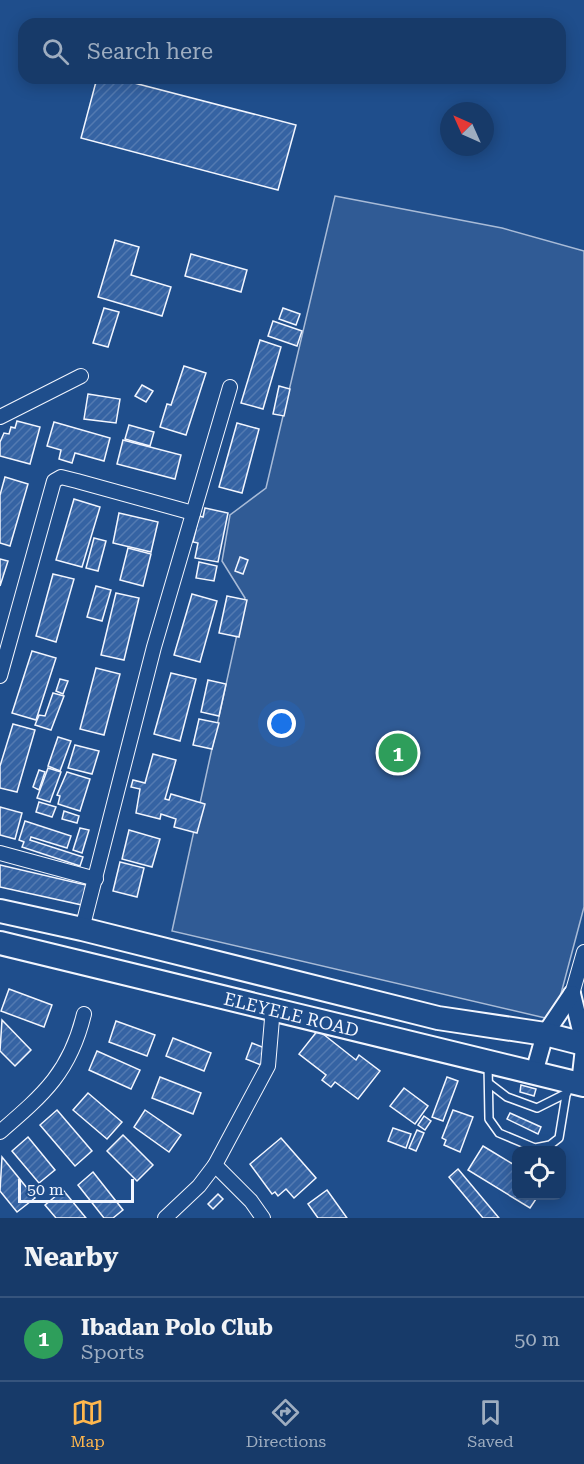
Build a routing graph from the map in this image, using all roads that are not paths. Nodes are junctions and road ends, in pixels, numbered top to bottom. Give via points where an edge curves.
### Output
1 (81, 376) dead end
2 (230, 387) dead end
3 (0, 417) edge
4 (193, 513) junction
5 (0, 676) edge
6 (0, 853) edge
7 (96, 879) junction
8 (0, 911) edge
9 (82, 929) junction
10 (0, 943) edge
11 (584, 952) edge
12 (572, 994) junction
13 (277, 1009) junction
14 (84, 1014) dead end
15 (545, 1034) junction
16 (584, 1045) edge
17 (489, 1073) junction
18 (534, 1073) junction
19 (575, 1086) edge
20 (0, 1132) edge
21 (215, 1165) junction
22 (165, 1218) edge
23 (262, 1218) edge

1 - 3 street
2 - 4 street
4 - 5 street via 77,480 61,477 54,481
4 - 7 street via 154,647
6 - 7 street
7 - 9 street
8 - 9 main road, ELEYELE ROAD
9 - 15 main road, ELEYELE ROAD via 438,1018
10 - 13 main road, ELEYELE ROAD
11 - 12 street
12 - 15 street
12 - 16 street
13 - 17 main road, ELEYELE ROAD
13 - 21 street via 272,1019 267,1066
14 - 20 street via 76,1044 58,1077
15 - 16 main road, ELEYELE ROAD
15 - 18 street
16 - 19 street
17 - 18 main road, ELEYELE ROAD
17 - 19 lane via 507,1096 537,1108
17 - 19 lane via 489,1119 499,1133 535,1148 550,1145 558,1138
18 - 19 main road, ELEYELE ROAD
21 - 22 street
21 - 23 street via 251,1201

